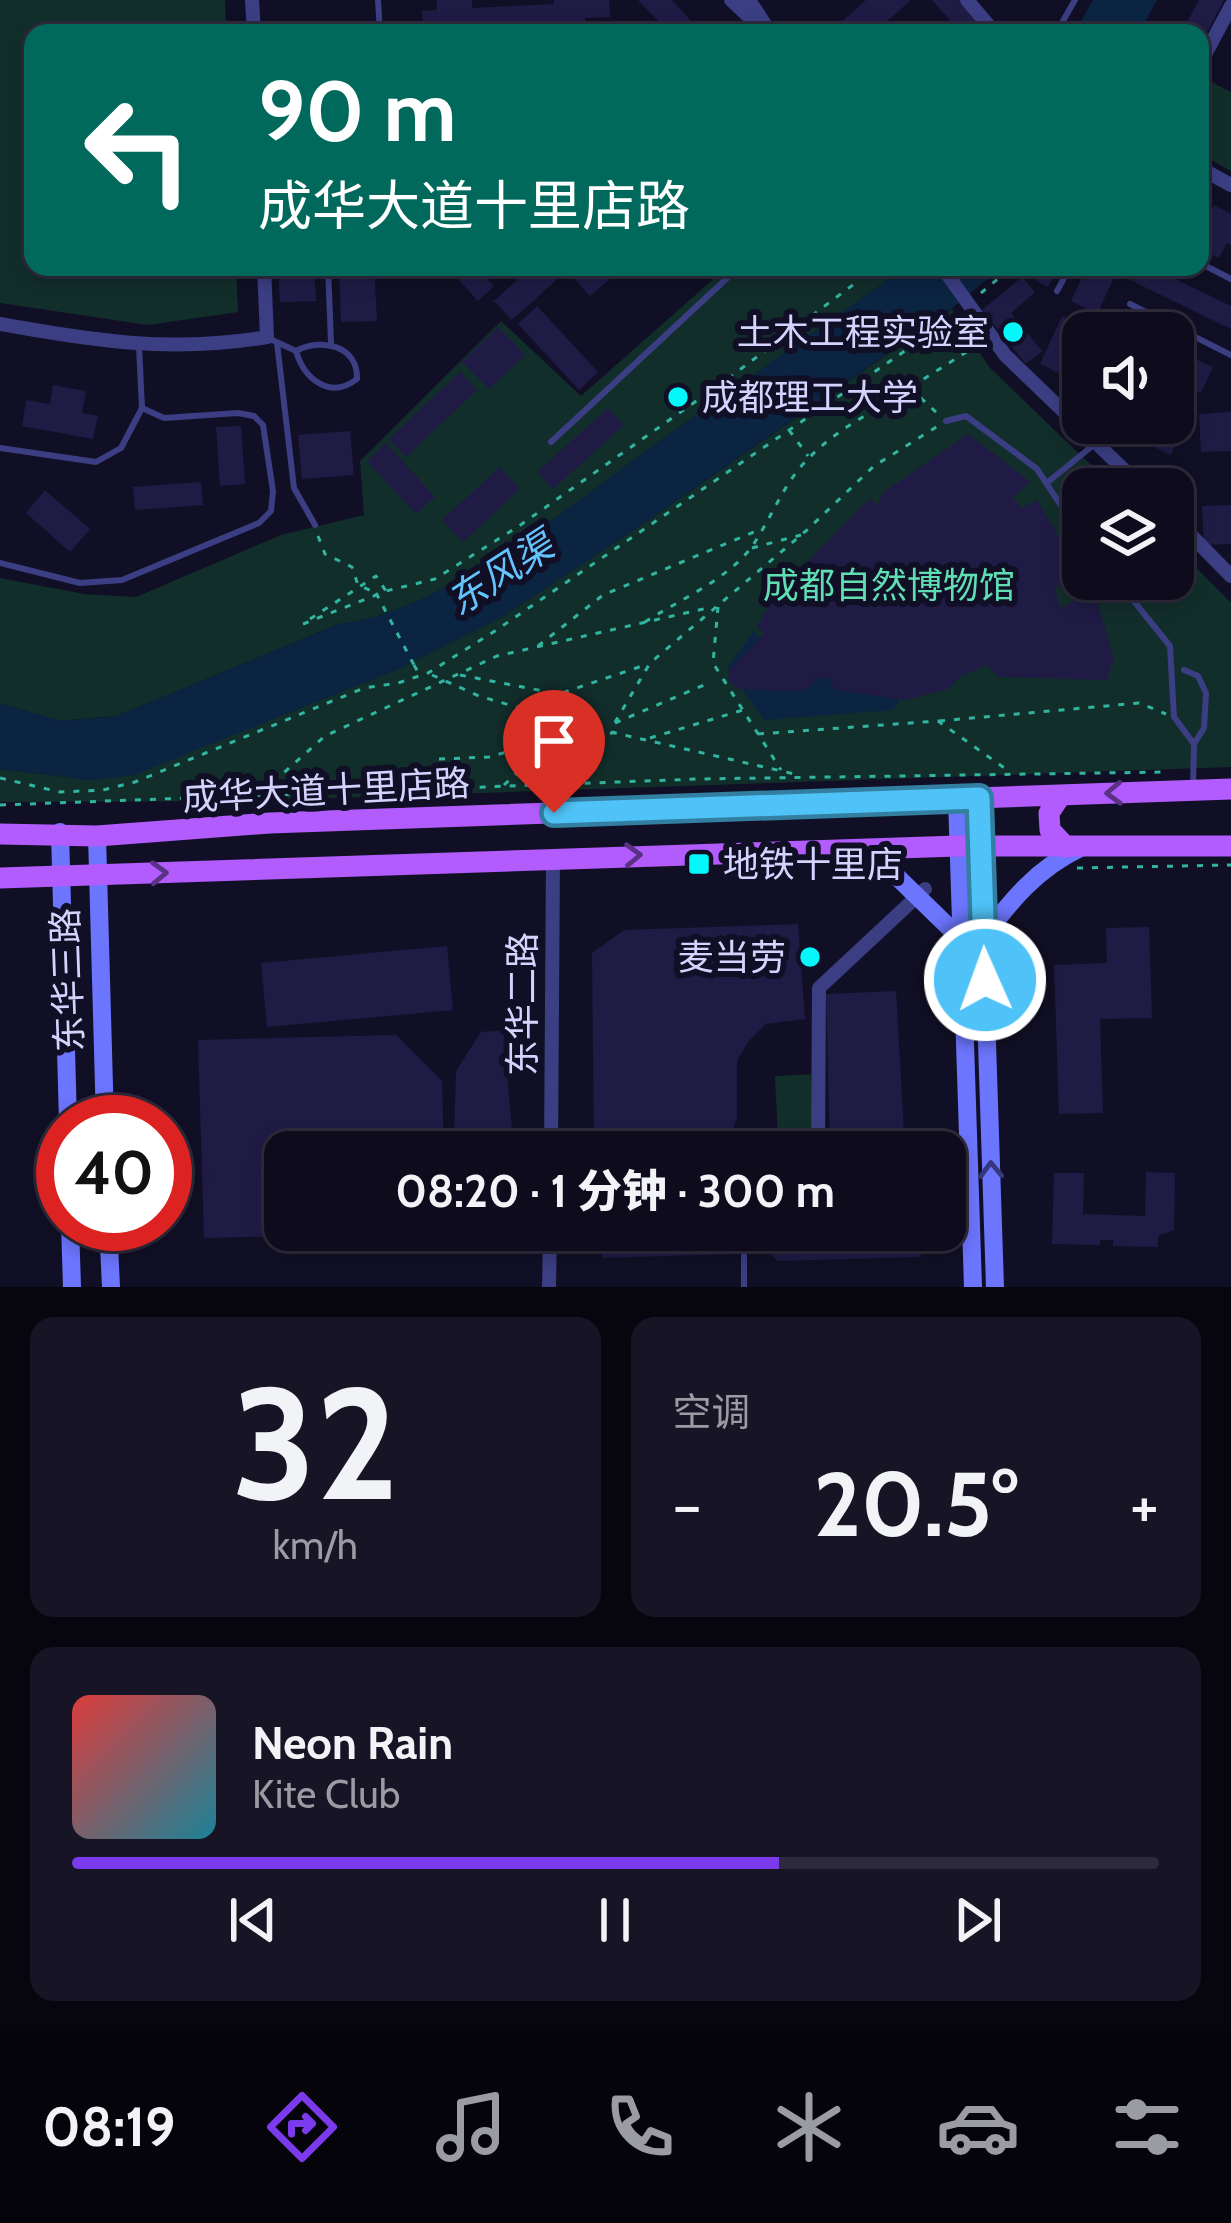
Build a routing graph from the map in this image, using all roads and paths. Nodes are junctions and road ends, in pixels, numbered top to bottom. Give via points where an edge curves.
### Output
1 (731, 0) edge
2 (967, 0) edge
3 (1231, 6) edge
4 (756, 24) edge
5 (987, 24) edge
6 (1209, 47) edge
7 (265, 276) edge
8 (328, 276) edge
9 (730, 276) edge
10 (859, 276) edge
11 (949, 276) edge
12 (1001, 276) edge
13 (1065, 276) edge
14 (1057, 291) dead end
15 (971, 302) junction
16 (1130, 304) dead end
17 (0, 324) edge
18 (992, 336) junction
19 (272, 340) junction
20 (331, 343) junction
21 (139, 346) junction
22 (296, 351) junction
23 (1231, 355) edge
24 (910, 388) junction
25 (142, 408) junction
26 (1062, 410) edge
27 (946, 421) junction
28 (789, 430) junction
29 (550, 442) dead end
30 (1095, 444) edge
31 (1097, 444) edge
32 (0, 448) edge
33 (809, 458) junction
34 (1122, 468) edge
35 (1048, 482) junction
36 (1062, 505) edge
37 (315, 525) joint
38 (762, 528) junction
39 (802, 535) junction
40 (1194, 538) edge
41 (751, 548) junction
42 (0, 563) edge
43 (1231, 576) edge
44 (358, 584) junction
45 (386, 591) junction
46 (1133, 600) edge
47 (718, 605) junction
48 (645, 622) junction
49 (536, 647) junction
50 (650, 663) junction
51 (1184, 670) dead end
52 (430, 674) junction
53 (458, 674) junction
54 (420, 676) junction
55 (704, 686) dead end
56 (743, 710) junction
57 (1174, 717) junction
58 (938, 721) junction
59 (614, 724) junction
60 (587, 729) junction
61 (615, 732) junction
62 (758, 734) junction
63 (649, 739) junction
64 (1195, 744) junction
65 (439, 759) dead end
66 (782, 770) junction
67 (1013, 774) junction
68 (807, 777) junction
69 (0, 778) edge
70 (1193, 781) junction
71 (503, 786) junction
72 (1231, 789) edge
73 (260, 793) junction
74 (1060, 795) junction
75 (968, 798) junction
76 (0, 805) edge
77 (60, 832) junction
78 (0, 834) edge
79 (97, 836) junction
80 (969, 846) junction
81 (1231, 846) edge
82 (1074, 847) junction
83 (859, 849) junction
84 (553, 857) junction
85 (1231, 865) edge
86 (1046, 868) junction
87 (97, 875) junction
88 (63, 877) junction
89 (0, 878) edge
90 (921, 893) junction
91 (983, 937) junction
92 (962, 939) junction
93 (67, 1095) edge
94 (104, 1095) edge
95 (550, 1131) edge
96 (818, 1131) edge
97 (969, 1177) joint
98 (70, 1251) edge
99 (110, 1251) edge
100 (550, 1251) edge
101 (743, 1251) edge
102 (110, 1264) junction
103 (70, 1286) edge
104 (110, 1287) edge
105 (124, 1287) edge
106 (549, 1287) edge
107 (744, 1287) edge
108 (973, 1287) edge
109 (995, 1287) edge

1 - 4 street
2 - 5 street
3 - 6 street
7 - 19 street
8 - 20 lane
9 - 29 lane
10 - 45 path via 519,526 435,579
11 - 15 street
12 - 15 path
13 - 14 lane
15 - 18 street
15 - 28 path
16 - 23 lane
17 - 21 street
18 - 24 path
18 - 26 street
19 - 21 street
19 - 22 lane
19 - 37 lane via 294,488
20 - 22 lane
20 - 22 lane via 357,366 357,380 346,388 312,380
21 - 25 lane
24 - 27 path
24 - 33 path
25 - 32 lane via 121,448 96,462
25 - 42 lane via 164,418 254,416 263,425 271,511 122,580 80,583
27 - 35 lane via 966,416 992,431
27 - 39 path via 874,466
28 - 33 path
28 - 52 path
30 - 35 lane
31 - 34 street
33 - 38 path
35 - 36 lane
37 - 44 path via 325,554 352,567
38 - 41 path
38 - 49 path via 616,588
39 - 41 path
39 - 47 path
40 - 43 street
41 - 48 path
44 - 45 path via 376,576
44 - 45 path via 303,624
44 - 54 path, bridge via 376,592
46 - 57 lane via 1170,646
47 - 48 path
47 - 50 path
47 - 56 path via 713,663
48 - 49 path
49 - 53 path
50 - 53 path via 559,694
50 - 59 path
51 - 64 lane via 1206,693
52 - 54 path
52 - 60 path, bridge
53 - 73 path via 325,736
54 - 69 path via 364,688 103,790 60,792
55 - 59 path
56 - 62 path
56 - 63 path
57 - 58 path via 1139,703
57 - 64 lane
58 - 62 path
58 - 67 path
59 - 61 path
60 - 61 path
60 - 65 path via 489,757
61 - 63 path
61 - 71 path via 531,760
62 - 66 path
63 - 66 path
64 - 70 lane
66 - 68 path
67 - 68 path
67 - 70 path
68 - 71 path
70 - 72 main road, 成华大道十里店路
70 -> 74 main road, 成华大道十里店路
71 - 73 path
73 - 76 path
74 - 75 main road, 成华大道十里店路
74 - 82 main road via 1050,830
75 - 79 main road, 成华大道十里店路
75 - 80 street
77 - 78 main road, 成华大道十里店路
77 - 79 main road, 成华大道十里店路
77 - 88 street, 东华三路
79 - 87 street, 东华三路
80 - 82 main road, 成华大道十里店路
80 - 83 main road, 成华大道十里店路
80 - 91 street
80 - 92 street
81 - 82 main road, 成华大道十里店路
82 - 86 street
84 -> 83 main road, 成华大道十里店路
83 - 90 street
87 -> 84 main road, 成华大道十里店路
84 - 95 street, 东华二路
85 - 86 path
86 - 91 street
87 - 88 main road, 成华大道十里店路
87 - 94 street, 东华三路
88 - 89 main road, 成华大道十里店路
88 - 93 street, 东华三路
90 - 92 street
90 - 96 street via 819,988
109 -> 91 street
92 - 97 street
97 - 108 street
98 - 103 street
99 - 102 street
100 - 106 street
101 - 107 lane
102 - 104 street
102 - 105 street

